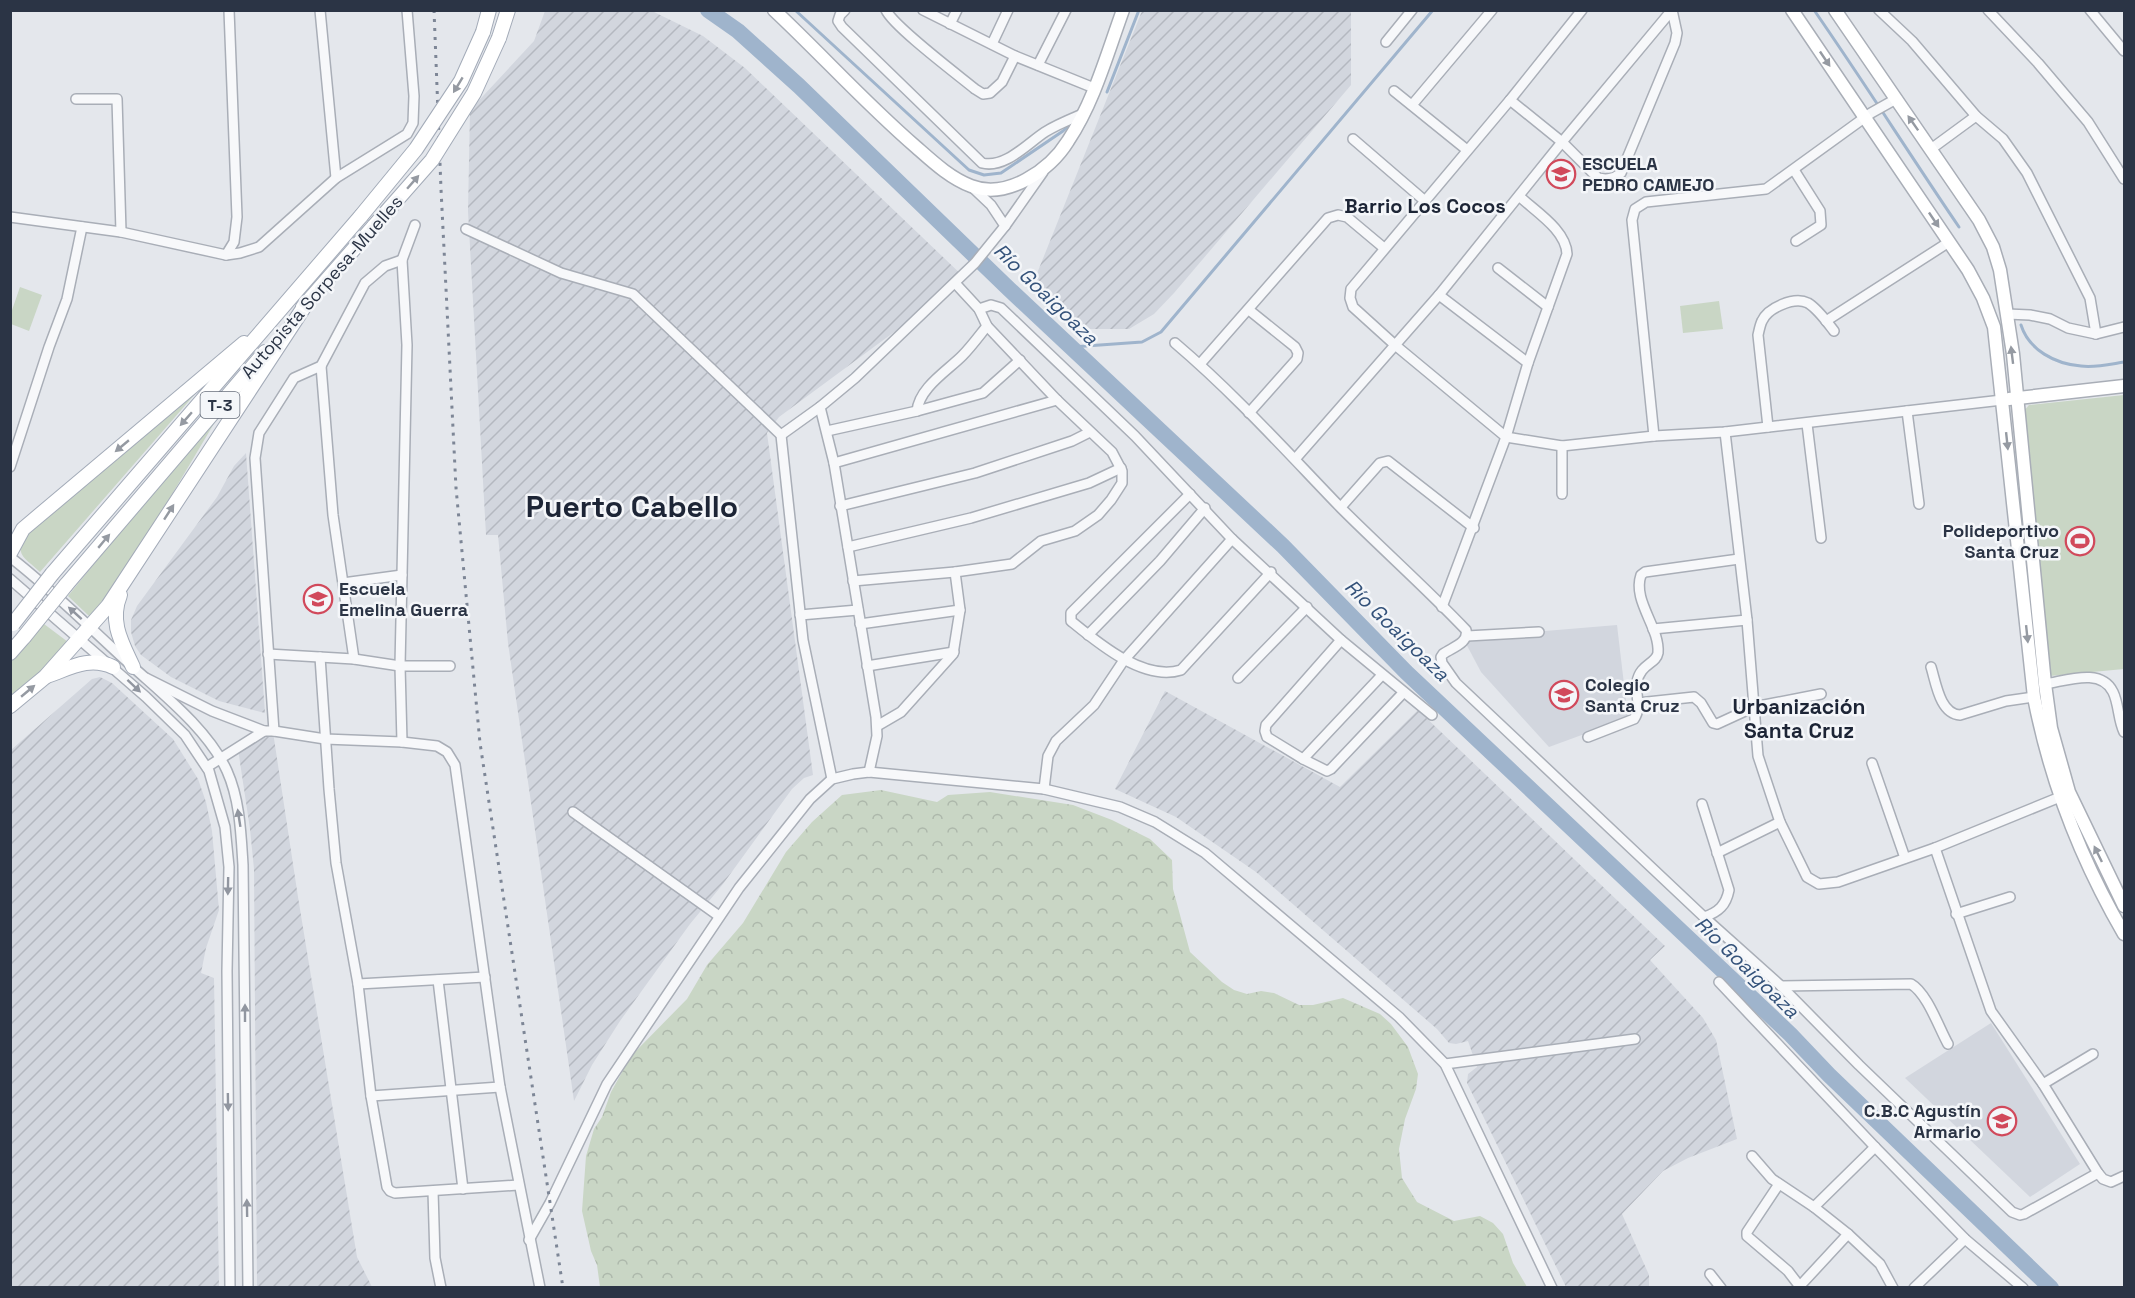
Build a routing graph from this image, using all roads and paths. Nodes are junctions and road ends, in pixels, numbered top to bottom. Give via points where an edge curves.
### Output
1 (229, 10) edge
2 (320, 10) edge
3 (406, 10) edge
4 (489, 10) edge
5 (508, 10) edge
6 (774, 10) edge
7 (845, 10) edge
8 (886, 10) edge
9 (923, 10) edge
10 (957, 10) edge
11 (1008, 10) edge
12 (1066, 10) edge
13 (1123, 10) edge
14 (1492, 10) edge
15 (1582, 10) edge
16 (1792, 10) edge
17 (1879, 10) edge
18 (1988, 10) edge
19 (1411, 11) edge
20 (2095, 12) edge
21 (1841, 13) edge
22 (950, 24) junction
23 (1386, 42) dead end
24 (992, 44) junction
25 (2124, 51) edge
26 (1016, 56) junction
27 (1038, 65) junction
28 (1094, 88) junction
29 (1394, 91) dead end
30 (76, 99) dead end
31 (1510, 100) junction
32 (1893, 101) junction
33 (1412, 105) junction
34 (1085, 113) junction
35 (1868, 115) junction
36 (1976, 116) junction
37 (1353, 139) dead end
38 (1562, 142) junction
39 (1931, 148) junction
40 (1467, 150) junction
41 (1049, 164) junction
42 (1794, 170) junction
43 (336, 178) junction
44 (2124, 179) edge
45 (972, 187) junction
46 (1520, 196) junction
47 (1425, 201) junction
48 (10, 217) edge
49 (415, 225) dead end
50 (1005, 226) junction
51 (82, 227) junction
52 (466, 229) dead end
53 (121, 232) junction
54 (1796, 241) dead end
55 (1949, 242) junction
56 (1383, 248) junction
57 (226, 255) junction
58 (402, 260) junction
59 (1498, 268) dead end
60 (955, 282) junction
61 (1439, 295) junction
62 (308, 301) junction
63 (1548, 306) junction
64 (979, 309) junction
65 (1249, 310) junction
66 (279, 313) junction
67 (2007, 314) junction
68 (1827, 321) junction
69 (987, 326) junction
70 (2124, 327) edge
71 (1834, 331) dead end
72 (2096, 334) junction
73 (1175, 343) dead end
74 (1395, 345) junction
75 (1020, 360) junction
76 (1528, 363) junction
77 (1200, 364) junction
78 (321, 366) junction
79 (2124, 386) edge
80 (2018, 398) junction
81 (1057, 400) junction
82 (2002, 400) junction
83 (820, 407) junction
84 (917, 411) junction
85 (1907, 411) junction
86 (1249, 413) junction
87 (1807, 424) junction
88 (1768, 428) junction
89 (827, 431) junction
90 (1090, 432) junction
91 (1725, 432) junction
92 (781, 435) junction
93 (1654, 436) junction
94 (1506, 437) junction
95 (1562, 446) junction
96 (1296, 458) junction
97 (834, 463) junction
98 (10, 467) edge
99 (1121, 468) junction
100 (1190, 494) junction
101 (1562, 494) dead end
102 (1919, 504) dead end
103 (840, 506) junction
104 (1341, 507) junction
105 (1205, 508) junction
106 (1474, 528) junction
107 (17, 530) edge
108 (1821, 538) dead end
109 (1232, 539) junction
110 (848, 547) junction
111 (10, 555) edge
112 (1739, 559) junction
113 (955, 572) junction
114 (1271, 572) junction
115 (402, 575) junction
116 (10, 579) edge
117 (126, 579) junction
118 (854, 581) junction
119 (343, 583) junction
120 (1306, 607) junction
121 (1442, 607) junction
122 (858, 610) junction
123 (960, 610) junction
124 (800, 615) junction
125 (1747, 620) junction
126 (860, 624) junction
127 (12, 625) edge
128 (91, 626) junction
129 (1653, 629) junction
130 (1539, 632) dead end
131 (1088, 635) junction
132 (1467, 636) junction
133 (80, 639) junction
134 (1341, 640) junction
135 (954, 652) junction
136 (10, 653) edge
137 (268, 654) junction
138 (320, 657) junction
139 (354, 659) junction
140 (1124, 660) junction
141 (400, 666) junction
142 (450, 666) dead end
143 (867, 666) junction
144 (113, 667) junction
145 (133, 667) junction
146 (1931, 667) dead end
147 (1382, 675) junction
148 (45, 677) junction
149 (146, 678) junction
150 (1238, 678) dead end
151 (2045, 684) junction
152 (1403, 693) junction
153 (1821, 694) dead end
154 (2034, 697) junction
155 (1638, 703) junction
156 (10, 706) edge
157 (1754, 707) junction
158 (1432, 715) dead end
159 (877, 726) junction
160 (269, 731) junction
161 (2124, 732) edge
162 (1588, 737) dead end
163 (325, 739) junction
164 (402, 742) junction
165 (220, 759) junction
166 (1303, 759) junction
167 (1872, 764) dead end
168 (207, 767) junction
169 (869, 772) junction
170 (832, 779) junction
171 (1044, 789) junction
172 (2065, 795) junction
173 (1702, 804) dead end
174 (573, 812) dead end
175 (1780, 822) junction
176 (1935, 848) junction
177 (1717, 853) junction
178 (1905, 858) junction
179 (2010, 897) dead end
180 (2124, 904) edge
181 (1956, 914) junction
182 (719, 916) junction
183 (1704, 917) junction
184 (2124, 934) edge
185 (245, 954) junction
186 (227, 955) junction
187 (485, 977) junction
188 (438, 980) junction
189 (1719, 982) dead end
190 (358, 984) junction
191 (1781, 986) junction
192 (1635, 1039) dead end
193 (1948, 1044) dead end
194 (2092, 1054) dead end
195 (1445, 1064) junction
196 (245, 1065) junction
197 (228, 1067) junction
198 (2043, 1084) junction
199 (500, 1087) junction
200 (452, 1090) junction
201 (372, 1096) junction
202 (1875, 1147) junction
203 (1752, 1156) dead end
204 (2098, 1173) junction
205 (2124, 1176) edge
206 (1779, 1184) junction
207 (518, 1185) junction
208 (462, 1189) junction
209 (433, 1191) junction
210 (1814, 1207) junction
211 (247, 1228) junction
212 (230, 1229) junction
213 (1848, 1234) junction
214 (1965, 1239) junction
215 (529, 1240) junction
216 (230, 1262) junction
217 (248, 1262) junction
218 (1710, 1274) dead end
219 (230, 1287) edge
220 (248, 1287) edge
221 (441, 1287) edge
222 (540, 1287) edge
223 (1552, 1287) edge
224 (1721, 1287) edge
225 (1800, 1287) edge
226 (1893, 1287) edge
227 (1914, 1287) edge
228 (2023, 1287) edge

1 - 57 street via 237,217 234,242
2 - 43 street
3 - 43 street via 413,123 407,134
4 -> 66 main road, Autopista Sorpesa-Muelles / T-3, bridge via 461,81 429,130
62 -> 5 main road, Autopista Sorpesa-Muelles / T-3, bridge via 432,160 474,93
6 - 45 main road via 897,131 949,175
7 - 34 street via 838,21 842,27 982,163 1002,161 1047,131
8 - 26 street via 889,17 983,94 1002,82
9 - 22 street
10 - 22 street
11 - 24 street
12 - 27 street
13 - 28 main road
14 - 33 street
15 - 31 street
16 -> 35 main road
17 - 36 street via 1912,41
18 - 44 street via 2088,122
19 - 23 street
20 - 25 street
21 - 32 main road
22 - 24 street
24 - 26 street
26 - 27 street
27 - 28 street
28 - 34 main road
29 - 33 street
30 - 53 street via 117,99
31 - 38 street
31 - 40 street
32 - 35 street
39 -> 32 main road
33 - 40 street
34 - 41 main road
35 - 42 street
35 -> 55 main road
36 - 39 street
36 - 72 street via 2003,139 2027,173 2090,298
37 - 47 street
38 - 38 street via 1665,19 1672,10 1675,43 1621,174 1598,178
38 - 46 street
39 - 67 main road via 1993,247
40 - 47 street
41 - 45 main road via 1027,180 1002,189
41 - 50 street
42 - 54 street via 1822,219 1821,225
42 - 93 street via 1766,189 1646,202 1635,208 1632,220
43 - 57 street via 259,247
45 - 50 street
46 - 61 street
46 - 63 street via 1566,244 1567,254
47 - 56 street
48 - 51 street
49 - 58 street
50 - 60 street
51 - 53 street
51 - 98 street via 67,299
52 - 92 street via 561,273 633,294
53 - 57 street
55 - 68 street
55 - 82 main road via 1983,298 1994,327
56 - 65 street via 1347,217 1328,218
56 - 74 street via 1351,289 1350,298 1353,307
58 - 78 street via 385,266 365,283
58 - 115 street via 407,345
59 - 63 street
60 - 64 street
60 - 83 street
61 - 74 street
61 - 76 street
117 -> 62 main road
136 -> 62 main road, Autopista Sorpesa-Muelles / T-3, bridge
63 - 76 street
64 - 69 street
64 - 100 street via 991,305 1001,308
65 - 77 street
65 - 86 street via 1295,347 1298,359
66 -> 107 main road
66 -> 127 main road, Autopista Sorpesa-Muelles / T-3, bridge
67 - 72 street via 2050,319
80 -> 67 main road
68 - 71 street
68 - 88 street via 1806,302 1791,301 1762,320 1758,335
69 - 75 street
69 - 84 street via 921,398
70 - 72 street
73 - 77 street
74 - 94 street
74 - 96 street
75 - 81 street
75 - 84 street via 983,393
76 - 94 street
77 - 86 street
78 - 119 street via 333,515
78 - 137 street via 294,378 259,433 255,458
79 - 80 main road
80 - 82 main road
80 - 151 main road
81 - 90 street
81 - 97 street
82 - 85 street
82 -> 154 main road
83 - 89 street
83 - 92 street
84 - 89 street
85 - 87 street
85 - 102 street
86 - 96 street
87 - 88 street
87 - 108 street
88 - 91 street
89 - 97 street
90 - 99 street via 1112,452
90 - 103 street via 975,472
91 - 93 street
91 - 112 street
92 - 124 street
93 - 95 street
94 - 95 street
94 - 106 street
95 - 101 street
96 - 104 street
97 - 103 street
99 - 110 street via 1089,483 971,518
99 - 113 street via 1122,483 1111,501 1079,528 1045,539 1012,564
100 - 105 street
100 - 131 street via 1071,613 1071,621
103 - 110 street
104 - 106 street via 1380,463 1388,461
104 - 121 street
105 - 109 street
105 - 131 street
106 - 121 street
107 - 111 main road
109 - 114 street
109 - 140 street
110 - 118 street
128 -> 111 street
112 - 125 street
112 - 129 street via 1642,574 1640,588
113 - 118 street
113 - 123 street
114 - 120 street
114 - 140 street via 1181,670 1162,673
115 - 119 street
115 - 141 street
116 - 133 street
117 - 128 main road
117 - 145 main road via 115,607 115,620
118 - 122 street
119 - 139 street
120 - 134 street
120 - 150 street
121 - 132 street
122 - 124 street
122 - 126 street
123 - 126 street
123 - 135 street
124 - 170 street
125 - 129 street
125 - 157 street
126 - 143 street
128 - 133 main road
128 - 145 street
129 - 155 street via 1658,655 1639,673
130 - 132 street
131 - 140 street
132 - 183 street via 1441,657 1456,683
133 - 144 street
133 - 148 main road
134 - 147 street
134 - 166 street via 1266,725 1267,737
135 - 143 street
135 - 159 street via 901,712
137 - 138 street
137 - 160 street
138 - 139 street
138 - 163 street
139 - 141 street
140 - 171 street via 1094,705 1056,741 1048,756
141 - 142 street
141 - 164 street
143 - 159 street
144 - 148 main road via 100,661
144 -> 168 street via 185,735
145 - 149 street
146 - 154 street via 1946,708 1954,714
147 - 152 street
147 - 166 street
156 -> 148 main road
149 - 160 street via 212,711
149 - 165 street via 195,727
151 - 161 street via 2103,679 2113,691
151 - 172 main road
152 - 158 street
152 - 166 street via 1331,769 1322,770
153 - 157 street
154 - 172 main road via 2042,736
155 - 157 street via 1694,697 1717,724
155 - 162 street via 1638,713 1631,721
157 - 175 street via 1758,756
159 - 169 street
160 - 163 street
160 - 165 street
163 - 164 street
163 - 190 street via 336,863
164 - 187 street via 437,747 447,752 455,765
165 - 168 street
185 -> 165 street via 239,816 228,773
167 - 178 street
168 -> 186 street via 225,827 229,867
169 - 170 street
169 - 171 street
170 - 182 street via 810,799
171 - 195 street via 1120,807 1155,822 1205,853 1399,1017
172 - 176 street
180 -> 172 main road
172 - 184 main road via 2106,903
173 - 177 street
174 - 182 street
175 - 177 street
175 - 178 street via 1802,870 1819,884 1838,882
176 - 178 street
176 - 181 street
177 - 183 street via 1729,890 1728,899 1716,913
179 - 181 street
181 - 198 street via 1991,1011
182 - 215 street via 607,1084
183 - 191 street
185 - 186 street
196 -> 185 street
186 - 197 street
187 - 188 street
187 - 199 street
188 - 190 street
188 - 200 street
189 - 202 street
190 - 201 street
191 - 193 street via 1911,984 1924,998
191 - 204 street via 2012,1212 2024,1214
192 - 195 street
194 - 198 street
195 - 223 street
196 - 197 street
211 -> 196 street
197 -> 212 street
198 - 204 street
199 - 200 street
199 - 207 street
200 - 201 street
200 - 208 street
201 - 209 street via 387,1187 395,1193
202 - 210 street
202 - 214 street
203 - 206 street
204 - 205 street via 2111,1182
206 - 210 street
206 - 225 street via 1747,1236 1788,1271
207 - 208 street
207 - 215 street
208 - 209 street
209 - 221 street via 435,1258
210 - 213 street
211 - 212 street
211 - 217 street
212 - 216 street
213 - 225 street
213 - 226 street via 1880,1264
214 - 227 street
214 - 228 street
215 - 222 street
216 - 217 street
216 - 219 street
217 - 220 street
218 - 224 street

